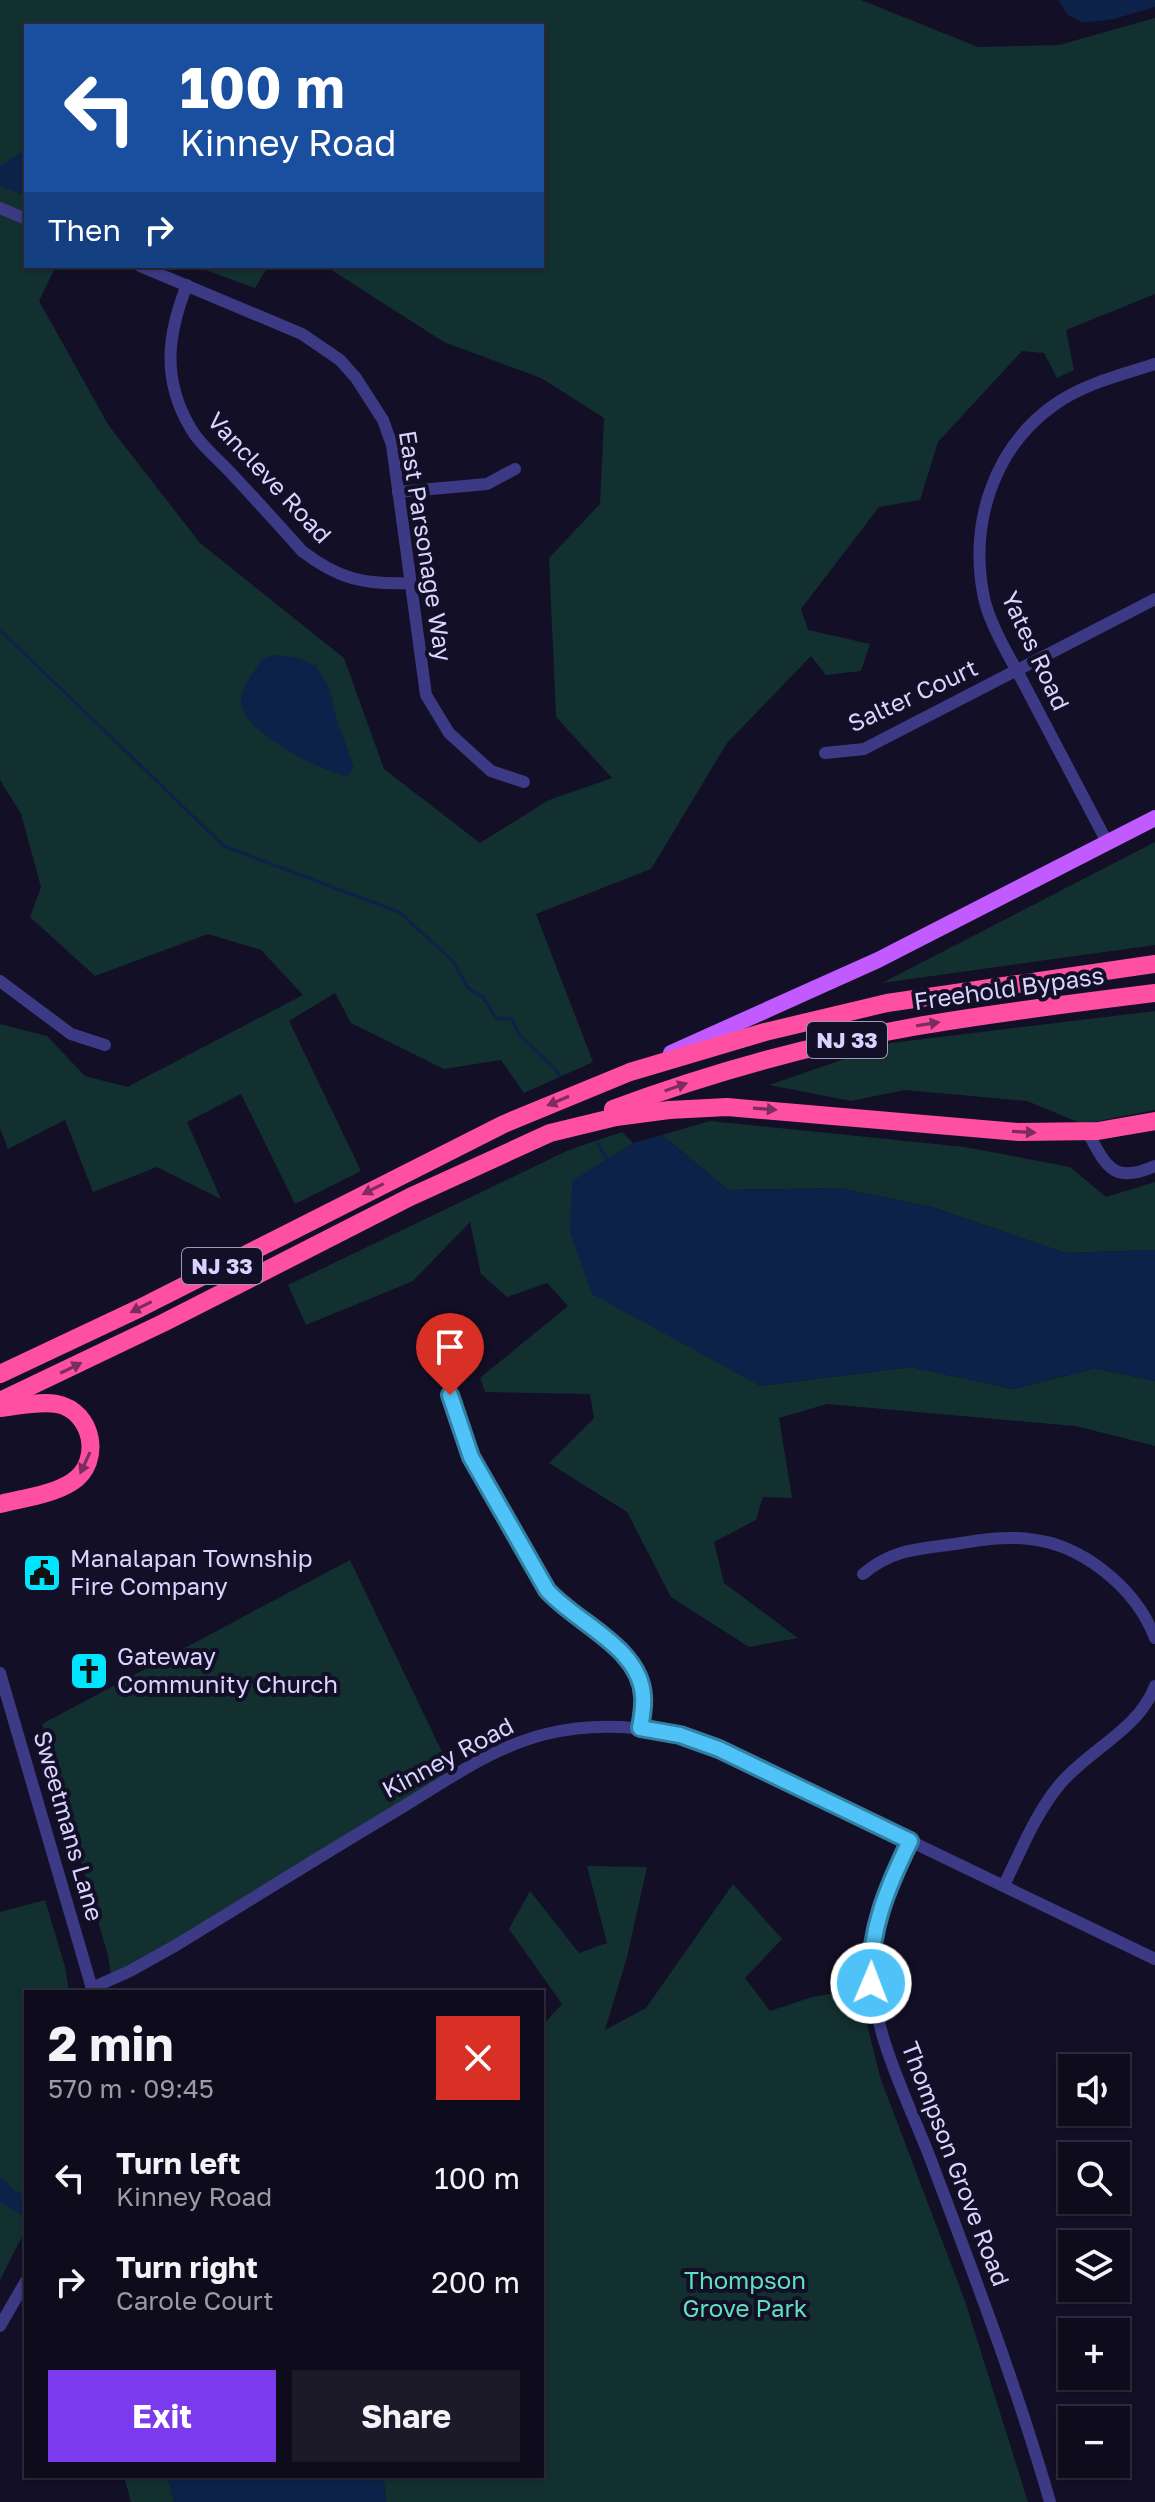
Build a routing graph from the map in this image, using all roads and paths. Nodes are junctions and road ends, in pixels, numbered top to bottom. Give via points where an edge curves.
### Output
1 (0, 208) edge
2 (24, 218) edge
3 (145, 268) edge
4 (187, 285) junction
5 (1155, 364) edge
6 (515, 469) dead end
7 (398, 492) junction
8 (410, 583) junction
9 (1155, 599) edge
10 (1017, 670) junction
11 (825, 753) dead end
12 (524, 782) dead end
13 (1155, 818) edge
14 (1107, 842) junction
15 (1155, 964) edge
16 (0, 981) edge
17 (1155, 993) edge
18 (105, 1045) dead end
19 (630, 1072) junction
20 (1155, 1121) edge
21 (1087, 1131) junction
22 (550, 1133) junction
23 (1155, 1166) edge
24 (0, 1374) edge
25 (450, 1395) dead end
26 (0, 1401) edge
27 (0, 1408) edge
28 (0, 1504) edge
29 (863, 1574) dead end
30 (1155, 1638) edge
31 (0, 1673) edge
32 (1155, 1686) edge
33 (640, 1728) junction
34 (910, 1841) junction
35 (1004, 1885) junction
36 (1155, 1959) edge
37 (92, 1990) edge
38 (24, 2284) edge
39 (0, 2326) edge
40 (1050, 2502) edge

1 - 2 street
3 - 4 street, East Parsonage Way
4 - 7 street, East Parsonage Way via 302,334 340,360 383,420
4 - 8 street, Vancleve Road via 169,342 177,400 191,430 320,565 376,585
5 - 10 street, Yates Road via 1100,381 1055,404 1008,451 990,487 980,524 985,601
6 - 7 street via 487,484
7 - 8 street, East Parsonage Way
8 - 12 street, East Parsonage Way via 426,695 438,718 491,771
9 - 10 street, Salter Court
10 - 11 street, Salter Court via 864,749
10 - 14 street, Yates Road
13 - 14 main road
14 - 19 main road via 878,960
15 - 19 highway, Freehold Bypass / NJ 33 via 874,1006
16 - 18 street via 71,1034
22 -> 17 highway, Freehold Bypass / NJ 33 via 681,1085 826,1045 959,1019
19 -> 24 highway, NJ 33 via 504,1124
20 - 21 highway
22 -> 21 highway via 629,1115 727,1107 1019,1132
21 - 23 street via 1100,1155 1122,1175
26 -> 22 highway, NJ 33
25 - 33 street via 471,1457 547,1590 634,1666 643,1696
27 -> 28 highway via 57,1404 84,1423 91,1440 87,1465 71,1483
29 - 30 street via 903,1552 996,1538 1041,1540 1072,1551 1103,1571 1130,1599
31 - 37 street, Sweetmans Lane
32 - 35 street via 1141,1711 1048,1800
33 - 34 street, Kinney Road via 719,1749
33 - 37 street, Kinney Road via 565,1730 503,1749
34 - 35 street, Kinney Road
34 - 40 street, Thompson Grove Road via 886,1889 872,1942 875,2013 963,2245
35 - 36 street, Kinney Road
38 - 39 street

